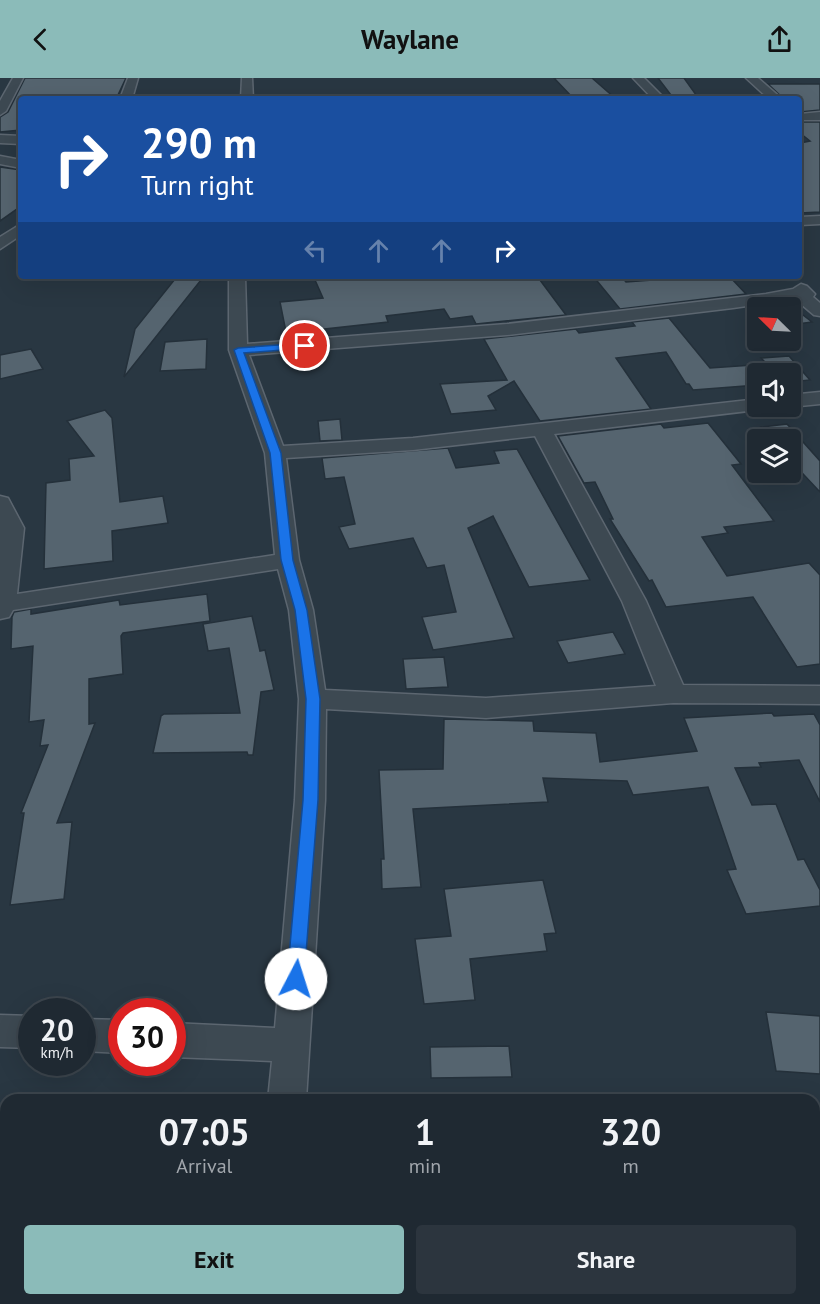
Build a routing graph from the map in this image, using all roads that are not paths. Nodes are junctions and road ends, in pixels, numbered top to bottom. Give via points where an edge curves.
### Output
1 (18, 78) edge
2 (133, 78) edge
3 (247, 78) edge
4 (638, 78) edge
5 (752, 78) edge
6 (127, 96) edge
7 (247, 96) edge
8 (656, 96) edge
9 (773, 96) edge
10 (0, 111) edge
11 (820, 116) edge
12 (802, 117) edge
13 (0, 139) edge
14 (18, 140) edge
15 (0, 160) edge
16 (18, 163) edge
17 (820, 220) edge
18 (802, 221) edge
19 (18, 230) edge
20 (0, 244) edge
21 (237, 279) edge
22 (790, 279) edge
23 (808, 293) edge
24 (820, 311) edge
25 (238, 350) junction
26 (820, 398) edge
27 (801, 400) edge
28 (747, 406) edge
29 (542, 428) junction
30 (275, 453) junction
31 (0, 503) edge
32 (287, 560) junction
33 (2, 607) edge
34 (672, 694) junction
35 (820, 694) edge
36 (313, 699) junction
37 (0, 1031) edge
38 (18, 1032) edge
39 (186, 1041) edge
40 (290, 1046) junction
41 (287, 1094) edge

1 - 10 street
2 - 6 street
3 - 7 street
4 - 8 street
5 - 9 street
11 - 12 street
13 - 14 street
15 - 16 street
17 - 18 street
19 - 20 street
21 - 25 street
22 - 23 street
23 - 24 street
23 - 25 street via 588,322
25 - 30 street
26 - 27 street
28 - 29 street
29 - 30 street via 414,444
29 - 34 street via 634,601
30 - 32 street
31 - 33 street via 14,528
32 - 33 street
32 - 36 street via 301,610
34 - 35 street
34 - 36 street via 486,708
36 - 40 street via 310,800
37 - 38 street
39 - 40 street
40 - 41 street

